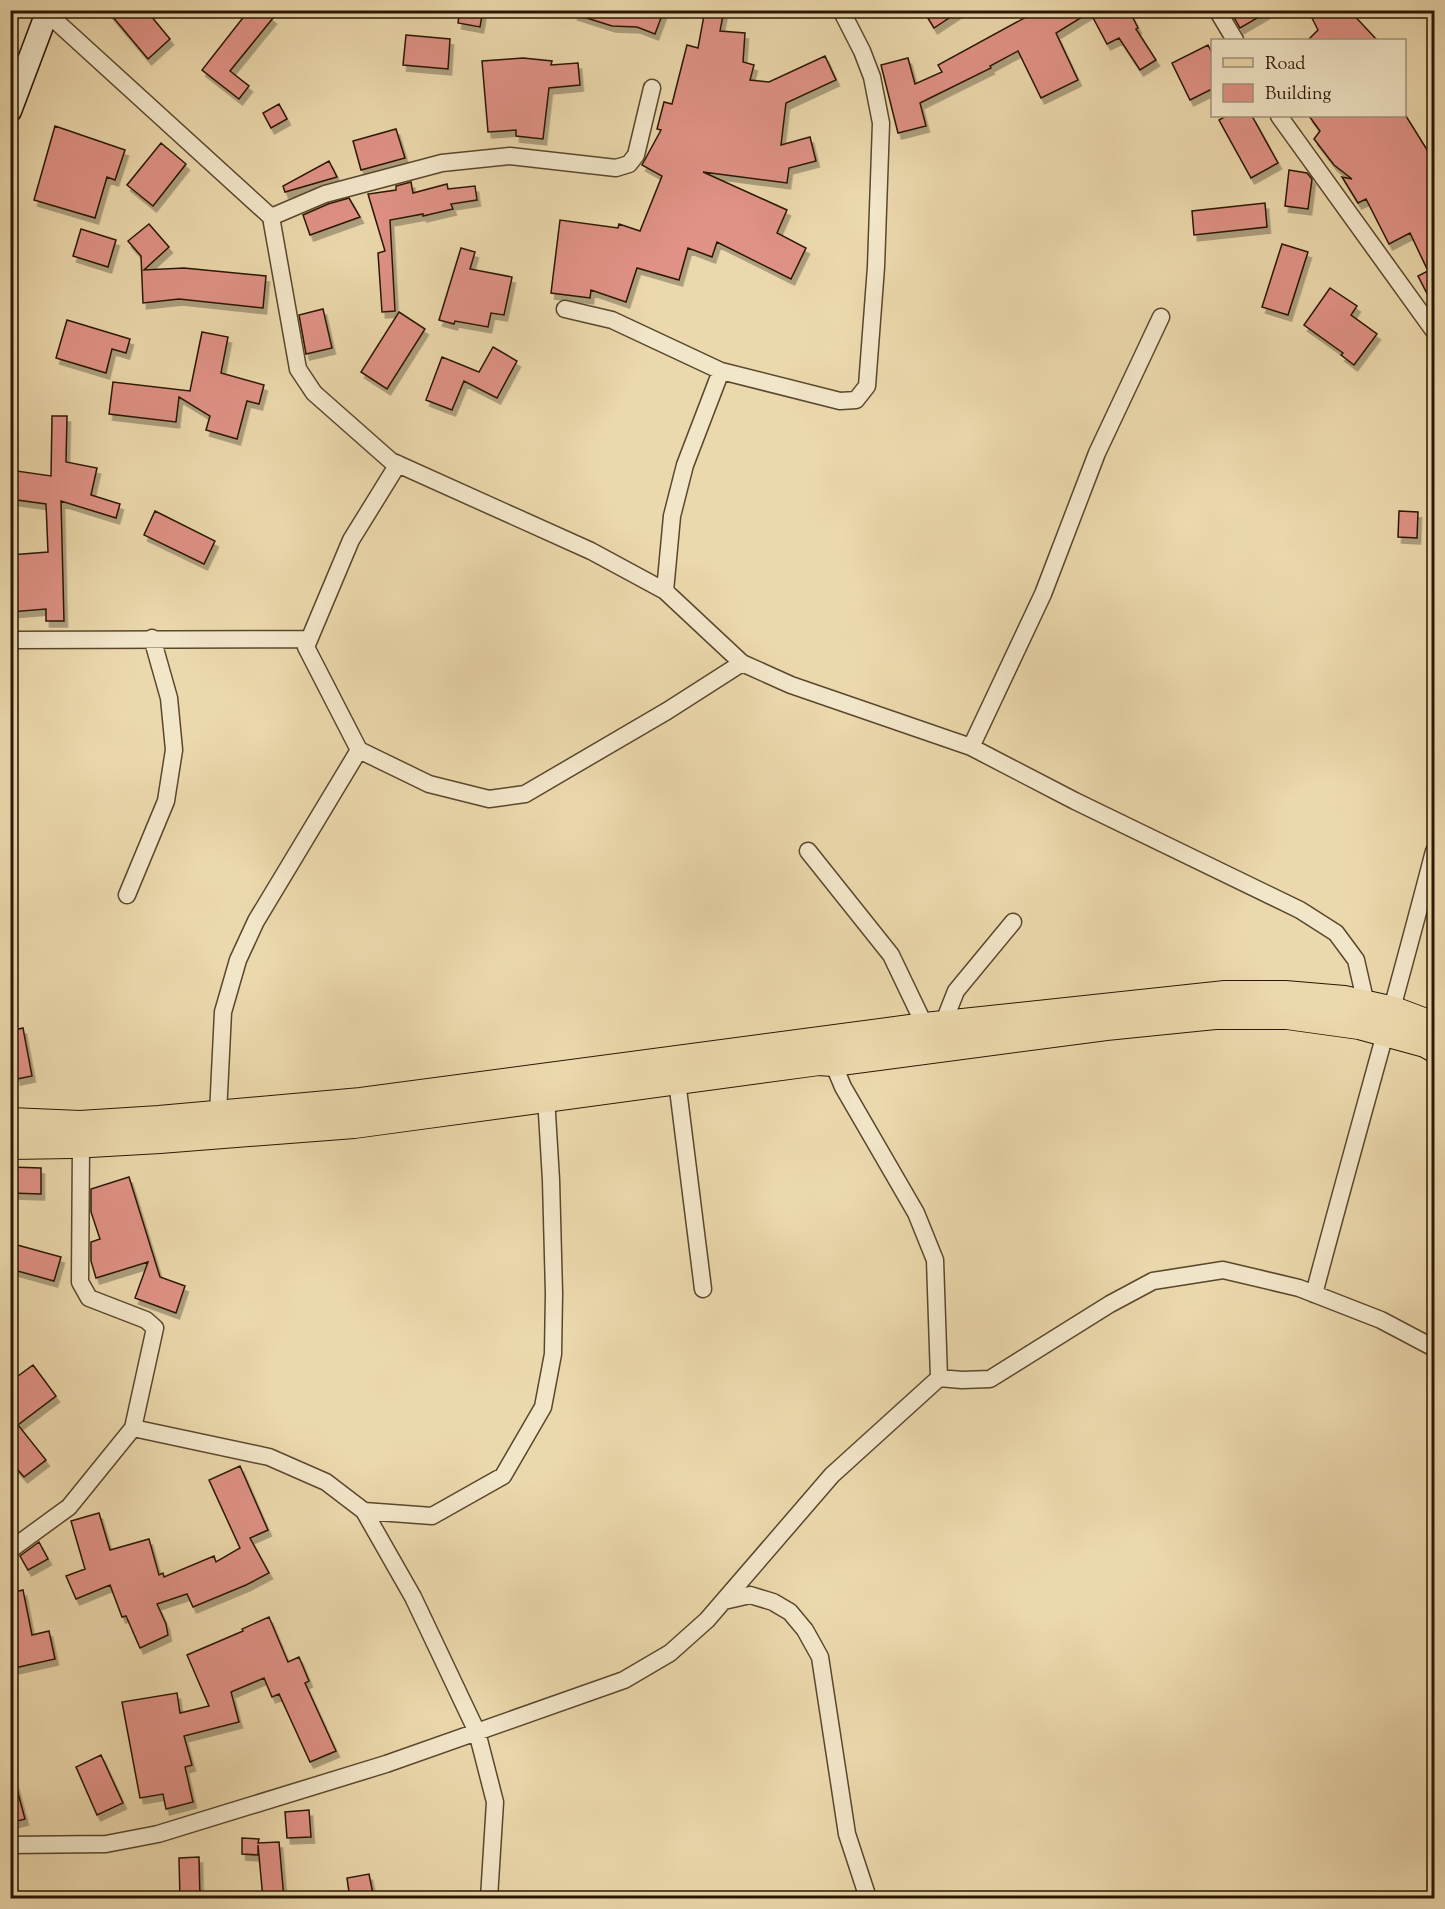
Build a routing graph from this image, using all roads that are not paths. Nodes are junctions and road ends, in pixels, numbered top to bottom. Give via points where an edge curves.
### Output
1 (841, 10) edge
2 (1217, 10) edge
3 (47, 12) edge
4 (1234, 39) edge
5 (652, 88) dead end
6 (10, 111) edge
7 (1280, 117) edge
8 (271, 217) junction
9 (565, 309) dead end
10 (1161, 317) dead end
11 (1434, 332) edge
12 (721, 371) junction
13 (398, 464) junction
14 (664, 591) junction
15 (152, 638) junction
16 (309, 639) junction
17 (10, 640) edge
18 (742, 663) junction
19 (971, 747) junction
20 (359, 750) junction
21 (808, 851) dead end
22 (1434, 851) edge
23 (127, 895) dead end
24 (1013, 922) dead end
25 (1366, 1004) junction
26 (1390, 1022) junction
27 (934, 1025) junction
28 (1434, 1025) edge
29 (1434, 1049) edge
30 (833, 1063) junction
31 (677, 1081) junction
32 (546, 1097) junction
33 (218, 1114) junction
34 (10, 1120) edge
35 (81, 1145) junction
36 (10, 1146) edge
37 (704, 1289) dead end
38 (1314, 1294) junction
39 (1434, 1348) edge
40 (939, 1378) junction
41 (133, 1428) junction
42 (364, 1511) junction
43 (10, 1550) edge
44 (724, 1601) junction
45 (477, 1732) junction
46 (10, 1845) edge
47 (489, 1899) edge
48 (868, 1899) edge

1 - 12 street via 872,77 881,123 867,386 856,400 840,401
2 - 4 street
3 - 6 main road
3 - 8 street
5 - 8 street via 636,154 629,164 616,168 510,156 442,163 325,194
7 - 11 street
8 - 13 street via 298,369 314,393
9 - 12 street via 612,320
10 - 19 street via 1097,453 1043,594
12 - 14 street via 684,465 672,516
13 - 14 street via 591,551
13 - 16 street via 351,540
14 - 18 street
15 - 16 street
15 - 17 street
15 - 23 street via 169,698 174,750 166,801
16 - 20 street via 306,647
18 - 19 street via 791,685
18 - 20 street via 525,794 489,800 429,784
19 - 25 street via 1300,910 1336,933 1356,960
20 - 33 street via 256,921 238,960 223,1012
21 - 27 street via 891,955
22 - 26 street
24 - 27 street via 956,991
25 - 26 main road
25 - 27 main road via 1285,994 1225,994
26 - 28 main road
26 - 29 main road
26 - 30 main road via 1359,1026 1287,1016 1215,1016 1106,1026
26 - 38 street
27 - 33 main road via 362,1101
30 - 31 main road
30 - 40 street via 916,1213 935,1260
31 - 32 main road
31 - 37 street
32 - 35 main road via 354,1125
32 - 42 street via 554,1293 553,1354 543,1407 503,1476 432,1516
33 - 34 main road via 80,1124
35 - 36 main road
35 - 41 street via 80,1282 89,1298 146,1320 155,1328
38 - 39 street via 1381,1320
38 - 40 street via 1223,1270 1153,1281 990,1378
40 - 44 street via 832,1475
41 - 42 street via 269,1457 326,1482
41 - 43 street via 69,1507
42 - 45 street via 412,1597
44 - 45 street via 670,1653 624,1680
44 - 48 street via 750,1595 790,1612 820,1658 847,1834
45 - 46 street via 158,1834 106,1844
45 - 47 street via 495,1802

